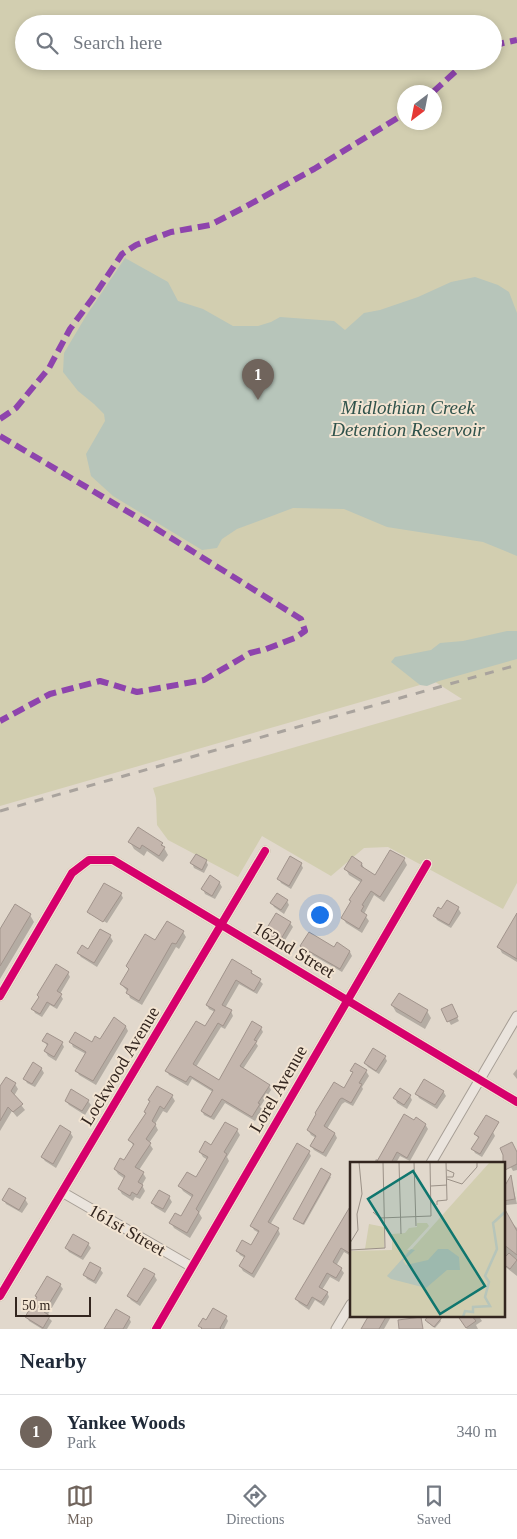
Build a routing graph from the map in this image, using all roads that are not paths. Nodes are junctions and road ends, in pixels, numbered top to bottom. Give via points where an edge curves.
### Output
1 (265, 851) dead end
2 (427, 864) dead end
3 (221, 924) junction
4 (0, 996) edge
5 (347, 1000) junction
6 (517, 1016) edge
7 (479, 1080) junction
8 (517, 1102) edge
9 (432, 1162) edge
10 (62, 1192) junction
11 (192, 1267) junction
12 (0, 1296) edge
13 (350, 1306) edge
14 (156, 1329) edge
15 (336, 1329) edge

1 - 3 street, Lockwood Avenue
2 - 5 street, Lorel Avenue
3 - 4 street, 162nd Street via 113,860 89,860 72,873
3 - 5 street, 162nd Street
3 - 10 street, Lockwood Avenue
5 - 7 street, 162nd Street
5 - 11 street, Lorel Avenue
6 - 7 street
7 - 8 street, 162nd Street
7 - 9 street
10 - 11 street, 161st Street
10 - 12 street, Lockwood Avenue
11 - 14 street, Lorel Avenue
13 - 15 street

